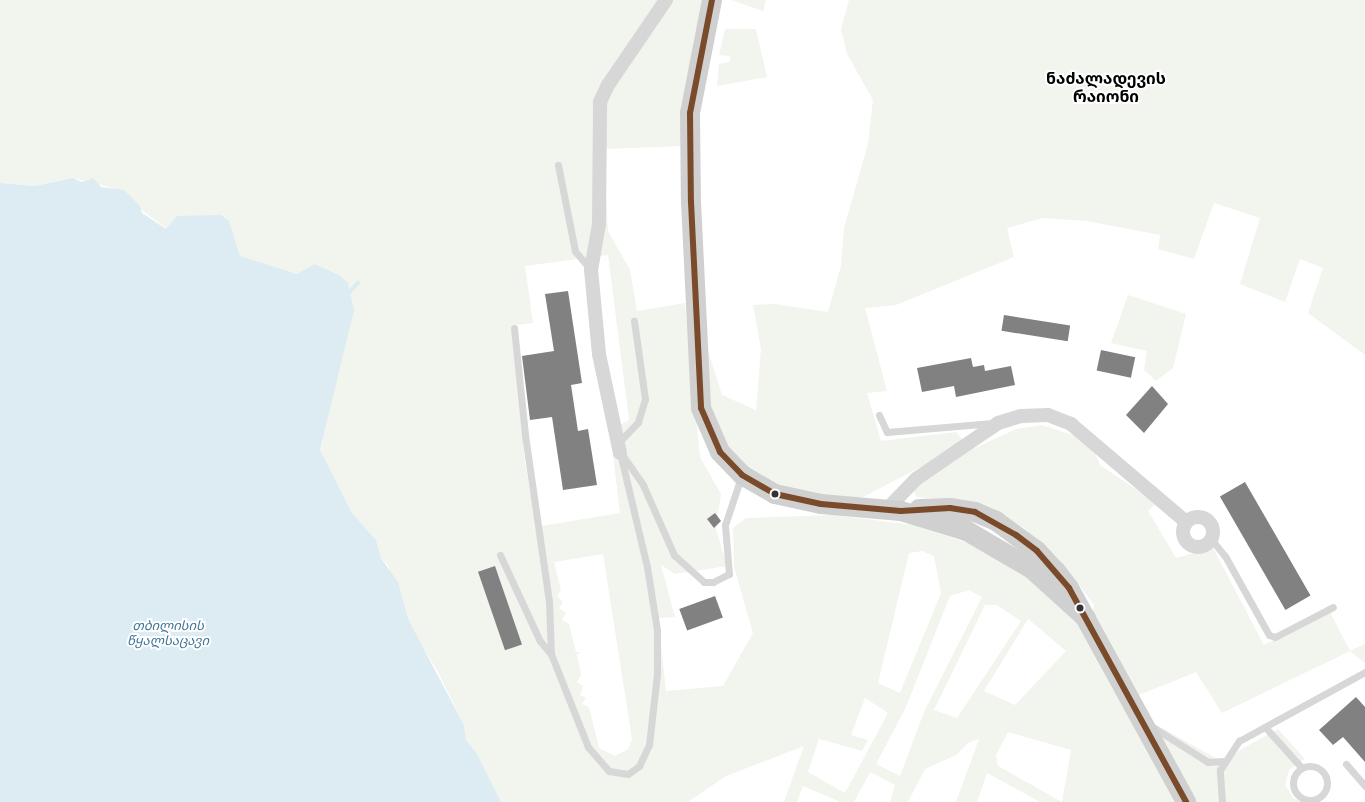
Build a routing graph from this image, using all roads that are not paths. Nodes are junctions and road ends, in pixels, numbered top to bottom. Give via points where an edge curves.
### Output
1 (666, 0) edge
2 (712, 0) edge
3 (558, 165) dead end
4 (591, 270) junction
5 (634, 321) dead end
6 (514, 328) dead end
7 (880, 415) dead end
8 (998, 423) junction
9 (619, 448) junction
10 (742, 475) junction
11 (894, 510) junction
12 (1186, 522) junction
13 (1211, 539) junction
14 (500, 555) dead end
15 (1333, 607) dead end
16 (551, 654) junction
17 (1365, 672) edge
18 (1141, 719) junction
19 (1265, 727) junction
20 (1224, 761) junction
21 (1346, 764) dead end
22 (1301, 768) junction
23 (1365, 786) edge
24 (1316, 801) edge
25 (1186, 802) edge
26 (1222, 802) edge

1 - 4 street via 608,85 600,102 599,224
2 - 10 main road via 690,113 697,378 701,408 708,431 720,452
3 - 4 lane via 575,251
4 - 9 street via 599,354
5 - 9 lane via 645,399 638,422
6 - 16 lane via 525,435 549,602
7 - 8 lane via 887,432
8 - 11 street via 916,480
8 - 12 street via 1021,416 1048,415 1071,424
9 - 10 lane via 643,485 674,555 704,582 713,582 729,574 725,525
9 - 16 lane via 647,567 657,630 655,700 649,745 639,766 628,774 618,774 597,762 588,747
10 - 11 main road via 775,494 798,500
11 - 18 main road via 950,508 975,512 996,521 1037,551 1055,570 1086,618
12 - 13 street via 1199,517 1208,521 1213,530
12 - 13 street via 1182,532 1189,545 1199,548
13 - 15 lane via 1225,556 1269,634 1275,637
14 - 16 lane via 540,641
17 - 19 lane
18 - 20 lane via 1208,762
18 - 25 main road
19 - 20 lane via 1239,742
19 - 22 lane
20 - 26 lane via 1218,783
21 - 23 lane
22 - 24 lane via 1294,776 1293,787 1299,796
22 - 24 lane via 1318,767 1326,776 1327,787

